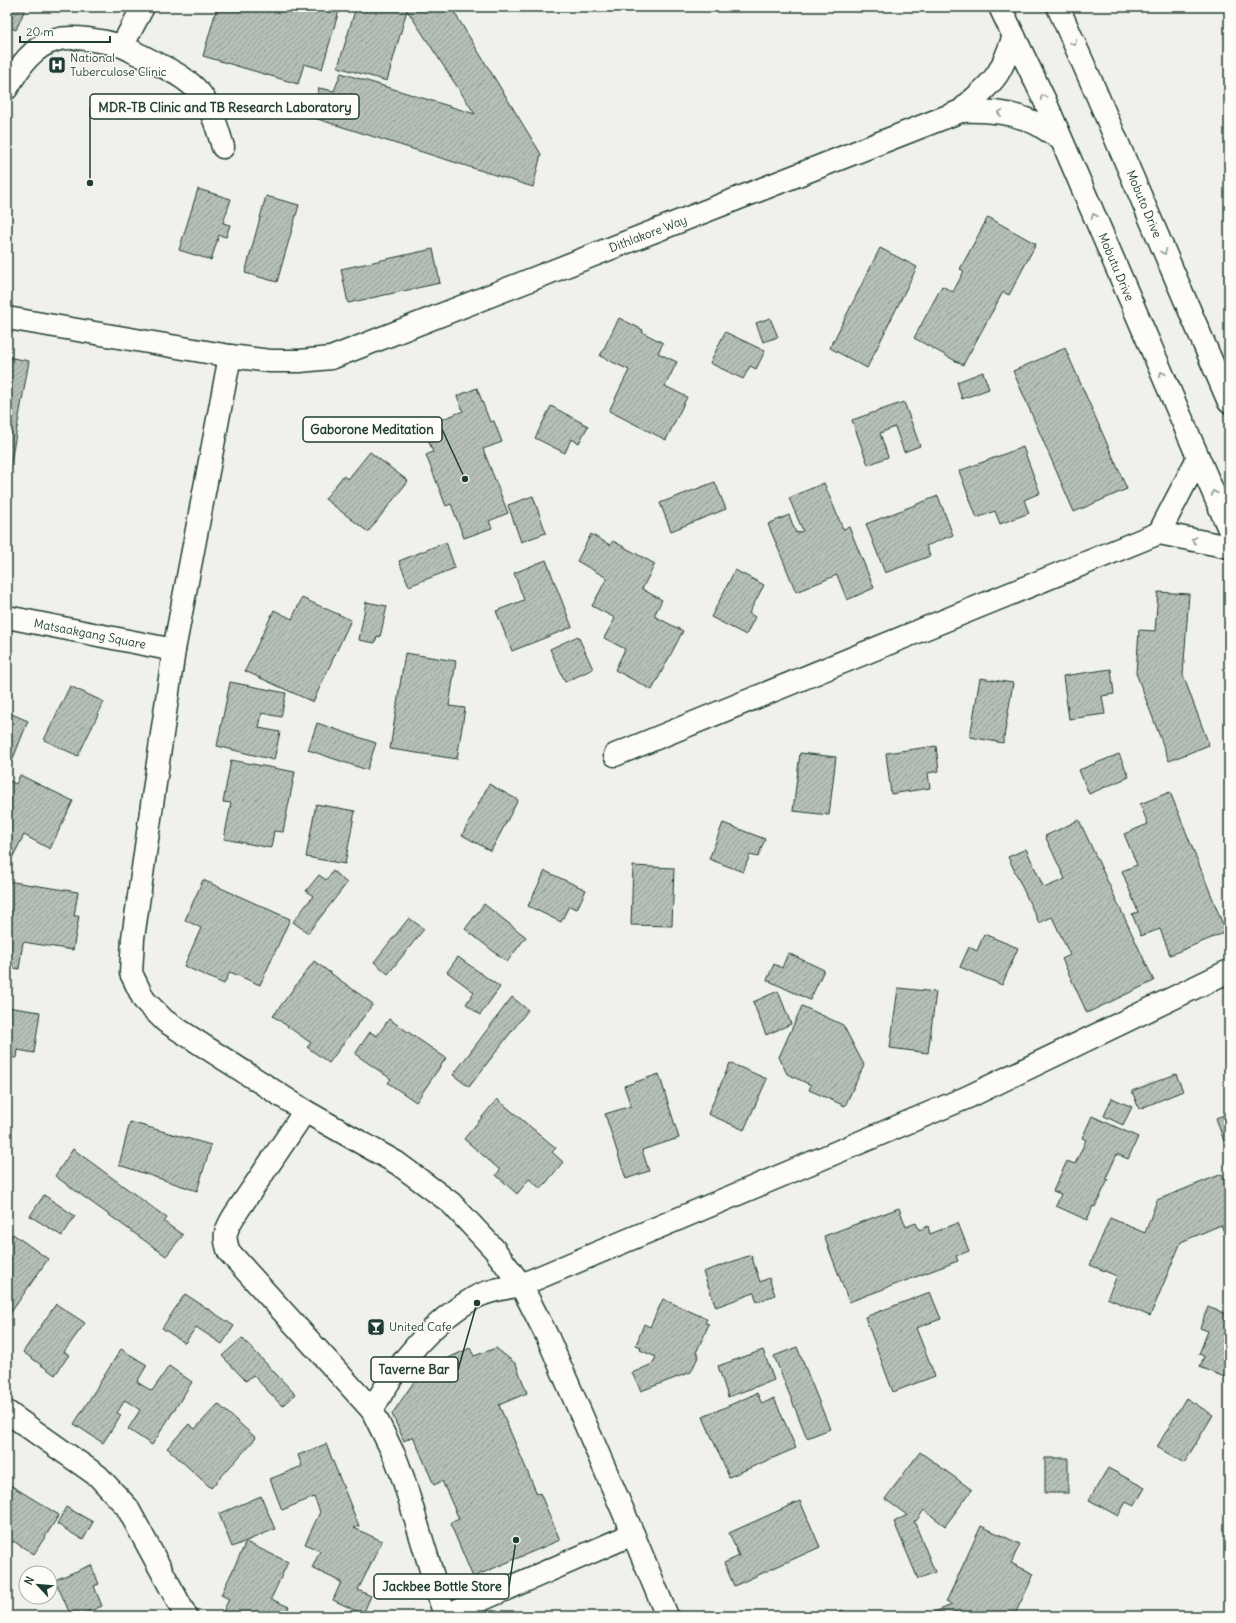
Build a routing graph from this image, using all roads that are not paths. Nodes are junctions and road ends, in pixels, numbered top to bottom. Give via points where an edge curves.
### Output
1 (143, 7) edge
2 (1000, 7) edge
3 (1058, 7) edge
4 (1014, 36) junction
5 (122, 46) junction
6 (7, 88) edge
7 (961, 111) junction
8 (1061, 139) junction
9 (223, 147) dead end
10 (7, 318) edge
11 (230, 356) junction
12 (1229, 402) edge
13 (1198, 458) junction
14 (1229, 529) edge
15 (1159, 533) junction
16 (1229, 547) edge
17 (7, 617) edge
18 (174, 650) junction
19 (615, 755) dead end
20 (1229, 971) edge
21 (305, 1111) junction
22 (521, 1285) junction
23 (372, 1410) junction
24 (7, 1412) edge
25 (633, 1534) junction
26 (186, 1616) edge
27 (445, 1616) edge
28 (667, 1616) edge

1 - 5 street
2 - 4 street, Mobutu Drive
3 -> 12 street, Mobuto Drive
4 - 7 street via 998,73
8 -> 4 street, Mobutu Drive
5 - 6 street via 80,38 55,40 36,49 20,65
5 - 9 street via 192,85 203,98
8 -> 7 street, Dithlakore Way via 1036,124 1002,112
7 - 11 street, Dithlakore Way via 331,358 270,361
13 -> 8 street, Mobutu Drive
10 - 11 street, Dithlakore Way
11 - 18 street
14 -> 13 street, Mobutu Drive
13 - 15 street
16 -> 15 street
15 - 19 street
17 - 18 street, Matsaakgang Square
18 - 21 street via 133,938 131,974 144,1000 165,1021
20 - 22 street via 968,1097
21 - 22 street via 397,1163 450,1203 494,1249
21 - 23 street via 234,1216 226,1230 225,1241 229,1252
22 - 23 street via 475,1298 449,1316 394,1372
22 - 25 street via 548,1338
23 - 27 street via 396,1459
24 - 26 street via 98,1476 127,1507
25 - 27 street
25 - 28 street

